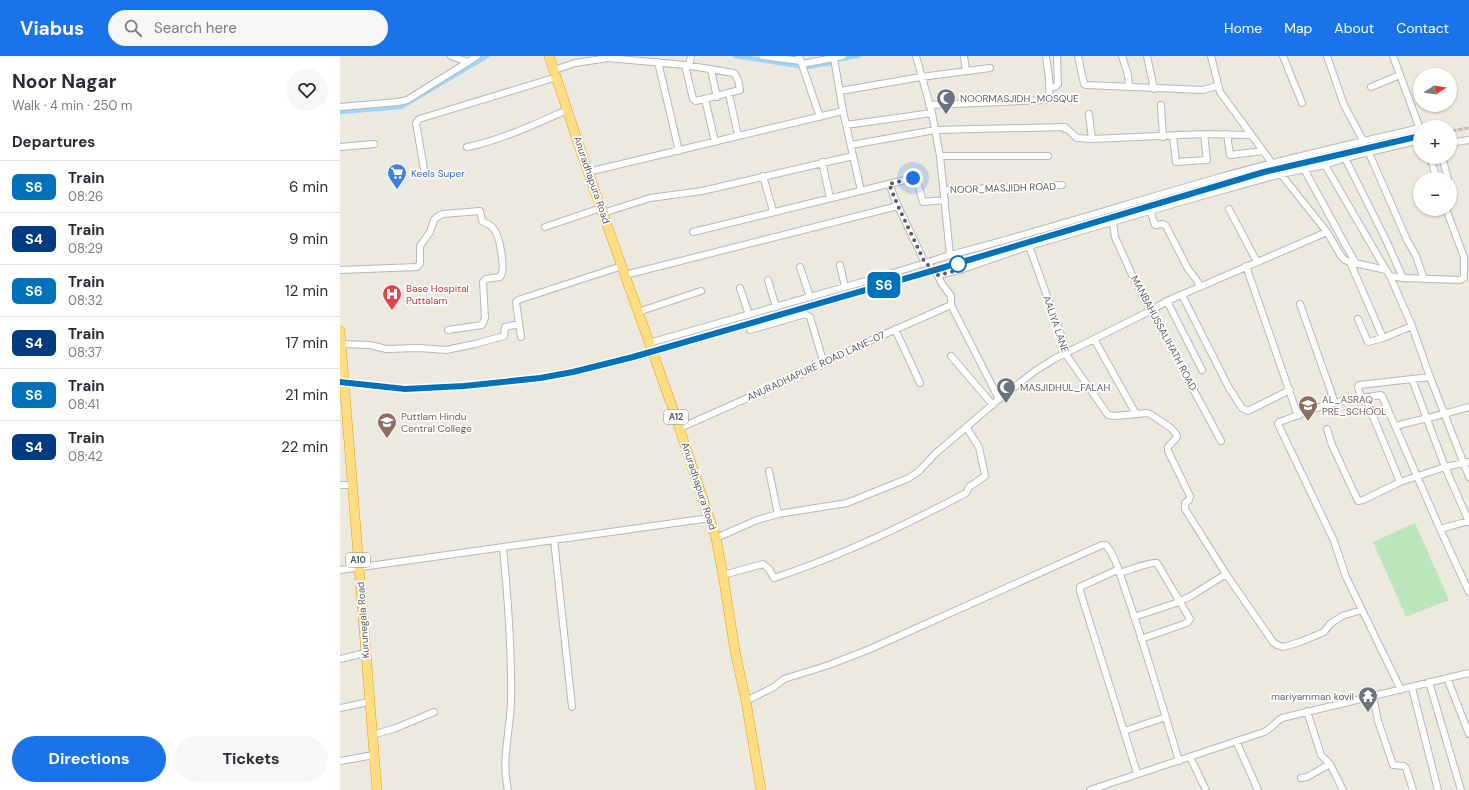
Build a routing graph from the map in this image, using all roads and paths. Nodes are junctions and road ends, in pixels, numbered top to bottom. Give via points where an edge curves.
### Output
1 (451, 56) edge
2 (477, 56) edge
3 (549, 56) edge
4 (691, 56) edge
5 (766, 56) edge
6 (843, 56) edge
7 (916, 56) edge
8 (964, 56) edge
9 (1046, 56) edge
10 (1057, 56) edge
11 (1078, 56) edge
12 (1122, 56) edge
13 (1147, 56) edge
14 (1211, 56) edge
15 (1282, 56) edge
16 (1327, 56) edge
17 (1393, 56) edge
18 (834, 58) junction
19 (801, 60) edge
20 (468, 62) junction
21 (658, 62) junction
22 (687, 66) junction
23 (990, 68) dead end
24 (711, 70) junction
25 (966, 71) junction
26 (555, 73) junction
27 (1400, 75) junction
28 (921, 77) junction
29 (1217, 86) junction
30 (1129, 87) junction
31 (1371, 87) dead end
32 (1049, 88) junction
33 (1154, 89) junction
34 (840, 91) junction
35 (729, 94) junction
36 (717, 97) junction
37 (705, 100) junction
38 (1302, 103) dead end
39 (929, 105) junction
40 (1161, 105) dead end
41 (340, 107) edge
42 (567, 110) junction
43 (843, 111) junction
44 (932, 113) junction
45 (1090, 114) dead end
46 (820, 117) junction
47 (1417, 120) edge
48 (846, 125) junction
49 (935, 130) junction
50 (1413, 130) edge
51 (1204, 134) junction
52 (1227, 134) junction
53 (1251, 134) junction
54 (738, 136) junction
55 (1173, 136) junction
56 (1163, 137) junction
57 (1092, 139) junction
58 (1469, 140) edge
59 (1457, 141) edge
60 (715, 142) junction
61 (1364, 142) junction
62 (1413, 142) edge
63 (374, 144) dead end
64 (851, 145) junction
65 (340, 147) edge
66 (467, 148) dead end
67 (1263, 150) junction
68 (679, 151) junction
69 (1369, 153) junction
70 (853, 156) junction
71 (940, 156) junction
72 (1048, 156) dead end
73 (1345, 158) junction
74 (822, 162) junction
75 (1272, 163) junction
76 (1432, 164) edge
77 (1324, 165) junction
78 (1444, 165) joint
79 (1433, 168) junction
80 (424, 169) dead end
81 (1304, 169) junction
82 (588, 172) junction
83 (1434, 172) edge
84 (1446, 172) edge
85 (1281, 174) junction
86 (763, 176) junction
87 (889, 184) junction
88 (1062, 185) dead end
89 (945, 190) junction
90 (861, 191) junction
91 (830, 198) junction
92 (1146, 199) junction
93 (945, 200) junction
94 (898, 206) junction
95 (1229, 209) dead end
96 (602, 211) junction
97 (773, 211) junction
98 (1151, 212) junction
99 (1449, 216) edge
100 (1113, 222) junction
101 (545, 227) dead end
102 (693, 232) dead end
103 (1327, 232) junction
104 (1029, 246) junction
105 (950, 255) junction
106 (1466, 259) edge
107 (1257, 262) junction
108 (925, 263) junction
109 (1353, 263) junction
110 (840, 265) dead end
111 (800, 266) dead end
112 (1246, 266) junction
113 (340, 270) edge
114 (1386, 270) junction
115 (624, 271) junction
116 (938, 275) junction
117 (1390, 276) junction
118 (1403, 278) junction
119 (1424, 279) junction
120 (768, 280) dead end
121 (1200, 286) junction
122 (845, 287) junction
123 (740, 288) dead end
124 (701, 290) dead end
125 (1182, 295) junction
126 (810, 297) junction
127 (1167, 301) junction
128 (1300, 304) dead end
129 (951, 305) junction
130 (776, 307) junction
131 (1152, 310) junction
132 (638, 312) junction
133 (749, 315) junction
134 (1358, 319) dead end
135 (519, 324) junction
136 (1412, 326) junction
137 (895, 329) junction
138 (448, 330) dead end
139 (750, 330) dead end
140 (340, 331) edge
141 (521, 337) dead end
142 (1383, 338) junction
143 (1094, 339) junction
144 (649, 343) junction
145 (341, 344) edge
146 (1065, 353) junction
147 (952, 356) dead end
148 (824, 364) junction
149 (1202, 370) dead end
150 (1430, 377) junction
151 (1412, 380) junction
152 (920, 384) dead end
153 (1290, 390) junction
154 (1363, 398) junction
155 (999, 399) junction
156 (1335, 403) junction
157 (343, 404) edge
158 (993, 405) junction
159 (1469, 407) edge
160 (1136, 414) junction
161 (1444, 414) junction
162 (1298, 416) junction
163 (1426, 418) junction
164 (1395, 426) junction
165 (680, 428) junction
166 (966, 428) junction
167 (1327, 429) dead end
168 (1220, 441) dead end
169 (1466, 463) edge
170 (1445, 467) junction
171 (769, 471) dead end
172 (1417, 477) junction
173 (1469, 477) edge
174 (1400, 482) junction
175 (340, 485) edge
176 (353, 485) junction
177 (778, 514) junction
178 (710, 518) junction
179 (1469, 521) edge
180 (1440, 530) junction
181 (716, 538) junction
182 (554, 540) junction
183 (503, 548) junction
184 (359, 568) junction
185 (340, 570) edge
186 (1118, 572) junction
187 (1226, 574) junction
188 (724, 575) junction
189 (1468, 588) edge
190 (1180, 601) junction
191 (1362, 610) junction
192 (1134, 617) junction
193 (1141, 639) junction
194 (365, 653) junction
195 (340, 659) edge
196 (1469, 673) edge
197 (1447, 678) junction
198 (1429, 682) junction
199 (1412, 688) junction
200 (1401, 690) junction
201 (1372, 696) junction
202 (369, 702) junction
203 (746, 702) junction
204 (572, 707) dead end
205 (340, 708) edge
206 (1307, 711) junction
207 (434, 712) dead end
208 (1166, 717) junction
209 (1124, 732) junction
210 (1469, 734) edge
211 (372, 735) junction
212 (1236, 741) junction
213 (374, 755) junction
214 (1190, 757) junction
215 (1180, 760) junction
216 (340, 761) edge
217 (1330, 764) junction
218 (1137, 774) junction
219 (1301, 778) dead end
220 (377, 790) edge
221 (508, 790) edge
222 (761, 790) edge
223 (1090, 790) edge
224 (1206, 790) edge
225 (1258, 790) edge
226 (1343, 790) edge
227 (1413, 790) edge
228 (1438, 790) edge
229 (1461, 790) edge

1 - 20 street
2 - 20 street
3 - 26 highway, Anuradhapura Road / A12
4 - 22 street
5 - 19 street
6 - 18 street
7 - 28 street, NOOR_MASJIDH ROAD
8 - 25 street
9 - 32 street
10 - 32 street via 1058,84
11 - 30 street via 1084,84
12 - 30 street
13 - 33 street
14 - 29 street
15 - 38 street
16 - 61 street via 1344,105
17 - 27 street
18 - 19 street
18 - 34 street
19 - 46 street
20 - 41 street via 407,100
21 - 22 street
21 - 26 street via 608,58 575,62
21 - 68 street
22 - 24 street
22 - 37 street via 693,99
23 - 25 street
24 - 35 street via 734,73 740,90
24 - 36 street
25 - 28 street
26 - 42 highway, Anuradhapura Road / A12
26 - 80 street via 420,119 416,123
27 - 31 street
27 - 47 street
28 - 34 street
28 - 39 street, NOOR_MASJIDH ROAD
29 - 33 street via 1203,90
29 - 53 street
30 - 33 street
32 - 39 street via 1047,100
34 - 43 street
35 - 36 street
35 - 54 street
36 - 37 street
37 - 60 street
39 - 44 street, NOOR_MASJIDH ROAD
40 - 56 street
42 - 66 street via 504,137
42 - 82 highway, Anuradhapura Road / A12
43 - 46 street
43 - 48 street
44 - 48 street
44 - 49 street, NOOR_MASJIDH ROAD
45 - 57 street
46 - 54 street
48 - 64 street
49 - 57 street via 1065,128 1077,138
49 - 64 street
49 - 71 street, NOOR_MASJIDH ROAD
50 - 61 street
51 - 52 street
51 - 55 street
51 - 55 street via 1206,160 1176,162
52 - 53 street
52 - 67 street via 1230,155
53 - 67 street
54 - 60 street
55 - 56 street
56 - 57 street
58 - 59 street
60 - 68 street
61 - 75 street
62 - 69 street
63 - 65 street
64 - 70 street
67 - 75 street
68 - 82 street
69 - 73 street
69 - 119 street
70 - 74 street
70 - 90 street
71 - 72 street
71 - 89 street, NOOR_MASJIDH ROAD
73 - 77 street
73 - 118 street
74 - 86 street
74 - 91 street
75 - 85 street
75 - 92 street
76 - 79 street
77 - 81 street
77 - 114 street
78 - 79 street
78 - 84 street
79 - 83 street
81 - 85 street
81 - 109 street
82 - 96 highway, Anuradhapura Road / A12
85 - 98 street
85 - 103 street
86 - 96 street via 702,191 650,198
86 - 97 street
87 - 90 street
87 - 93 street via 914,178 923,202
87 - 94 street
88 - 89 street, NOOR_MASJIDH ROAD
89 - 93 street, NOOR_MASJIDH ROAD
90 - 91 street
91 - 97 street
92 - 98 street
92 - 105 street via 1025,236
93 - 105 street, NOOR_MASJIDH ROAD
94 - 108 street
94 - 115 street
95 - 107 street
96 - 101 street
96 - 115 highway, Anuradhapura Road / A12
97 - 102 street
98 - 100 street
98 - 121 street via 1155,225 1166,226 1188,269
99 - 106 street
100 - 104 street
100 - 131 street, MANBAHUSSALIHATH ROAD via 1115,237 1133,277
103 - 107 street
103 - 109 street via 1341,256
104 - 116 street
104 - 146 street, AALIYA LANE via 1066,349
105 - 108 street
106 - 119 street via 1464,278 1460,280
107 - 112 street
108 - 116 street
108 - 122 street
109 - 114 street
109 - 142 street
110 - 122 street
111 - 126 street
112 - 121 street
112 - 153 street
113 - 138 street via 416,267 420,263 420,246 437,216 480,211 482,221 494,228 499,239 503,271 500,277 482,282 485,318 482,325
114 - 117 street
115 - 132 highway, Anuradhapura Road / A12
115 - 135 street via 518,300 516,302
116 - 129 street via 951,296
117 - 118 street
117 - 136 street
118 - 119 street
120 - 130 street
121 - 125 street
122 - 126 street
123 - 133 street
124 - 132 street
125 - 127 street
125 - 153 street via 1229,388 1242,408 1248,410
126 - 130 street
127 - 131 street
127 - 149 street
128 - 156 street
129 - 137 street, ANURADHAPURE ROAD LANE-07
129 - 155 street
130 - 133 street
131 - 143 street
131 - 168 street, MANBAHUSSALIHATH ROAD
132 - 144 highway, Anuradhapura Road / A12
133 - 144 street
134 - 142 street via 1368,342
135 - 141 street
135 - 145 street via 505,327 504,336 446,350 386,349 370,345
136 - 142 street
136 - 150 street
137 - 148 street, ANURADHAPURE ROAD LANE-07
137 - 152 street
139 - 148 street via 805,314 810,317
140 - 145 highway, Kurunegala Road / A10
143 - 146 street
143 - 160 street
144 - 165 highway, Anuradhapura Road / A12
145 - 157 highway, Kurunegala Road / A10
146 - 155 street via 1035,371
146 - 160 street, AALIYA LANE via 1108,415
147 - 158 street
148 - 165 street, ANURADHAPURE ROAD LANE-07
150 - 151 street
150 - 161 street
151 - 154 street via 1359,385
151 - 163 street
153 - 162 street
154 - 156 street
154 - 164 street via 1381,395
154 - 174 street
155 - 158 street
156 - 162 street
157 - 176 highway, Kurunegala Road / A10
158 - 166 street
159 - 161 street
160 - 187 street via 1150,414 1176,434 1177,437 1168,447 1168,451 1190,496 1185,503 1185,509
161 - 163 street
161 - 169 street
162 - 191 street via 1278,424 1334,541 1346,577
163 - 164 street
163 - 170 street
164 - 172 street
165 - 178 highway, Anuradhapura Road / A12
166 - 177 street via 909,478 847,503
166 - 188 street via 978,447 985,476 969,487 966,493 860,546 774,578 763,564
167 - 174 street via 1358,501
169 - 170 street
169 - 173 street
170 - 172 street
170 - 179 street
171 - 177 street
172 - 174 street
172 - 180 street
175 - 176 street
176 - 184 highway, Kurunegala Road / A10
177 - 181 street
178 - 181 highway, Anuradhapura Road / A12
178 - 182 street
179 - 180 street
180 - 189 street
181 - 188 highway, Anuradhapura Road / A12
182 - 183 street
182 - 204 street
183 - 184 street
183 - 221 street via 510,654 511,704 505,755
184 - 185 street
184 - 194 highway, Kurunegala Road / A10
186 - 190 street via 1157,563
186 - 192 street
186 - 203 street via 1111,551 1106,545 1102,545 870,649 784,679
186 - 209 street via 1080,587 1080,590
187 - 190 street
187 - 191 street via 1273,642 1280,646 1300,642 1324,632 1342,616
188 - 203 highway, Anuradhapura Road / A12 via 735,651
190 - 192 street
190 - 193 street via 1190,619 1188,622
191 - 200 street
192 - 193 street
193 - 208 street
194 - 195 street
194 - 202 highway, Kurunegala Road / A10
196 - 197 street
197 - 198 street
197 - 210 street
198 - 199 street
198 - 229 street
199 - 200 street
199 - 228 street
200 - 201 street
201 - 206 street
201 - 227 street via 1393,765 1406,768
202 - 205 street
202 - 211 highway, Kurunegala Road / A10
203 - 222 highway, Anuradhapura Road / A12
206 - 212 street via 1282,718 1269,730
206 - 217 street via 1321,755
207 - 211 street
208 - 209 street
208 - 215 street
209 - 218 street
211 - 213 highway, Kurunegala Road / A10
212 - 214 street
212 - 225 street
213 - 216 street
213 - 220 highway, Kurunegala Road / A10
214 - 215 street
214 - 224 street
215 - 218 street
217 - 219 street
217 - 226 street
218 - 223 street

